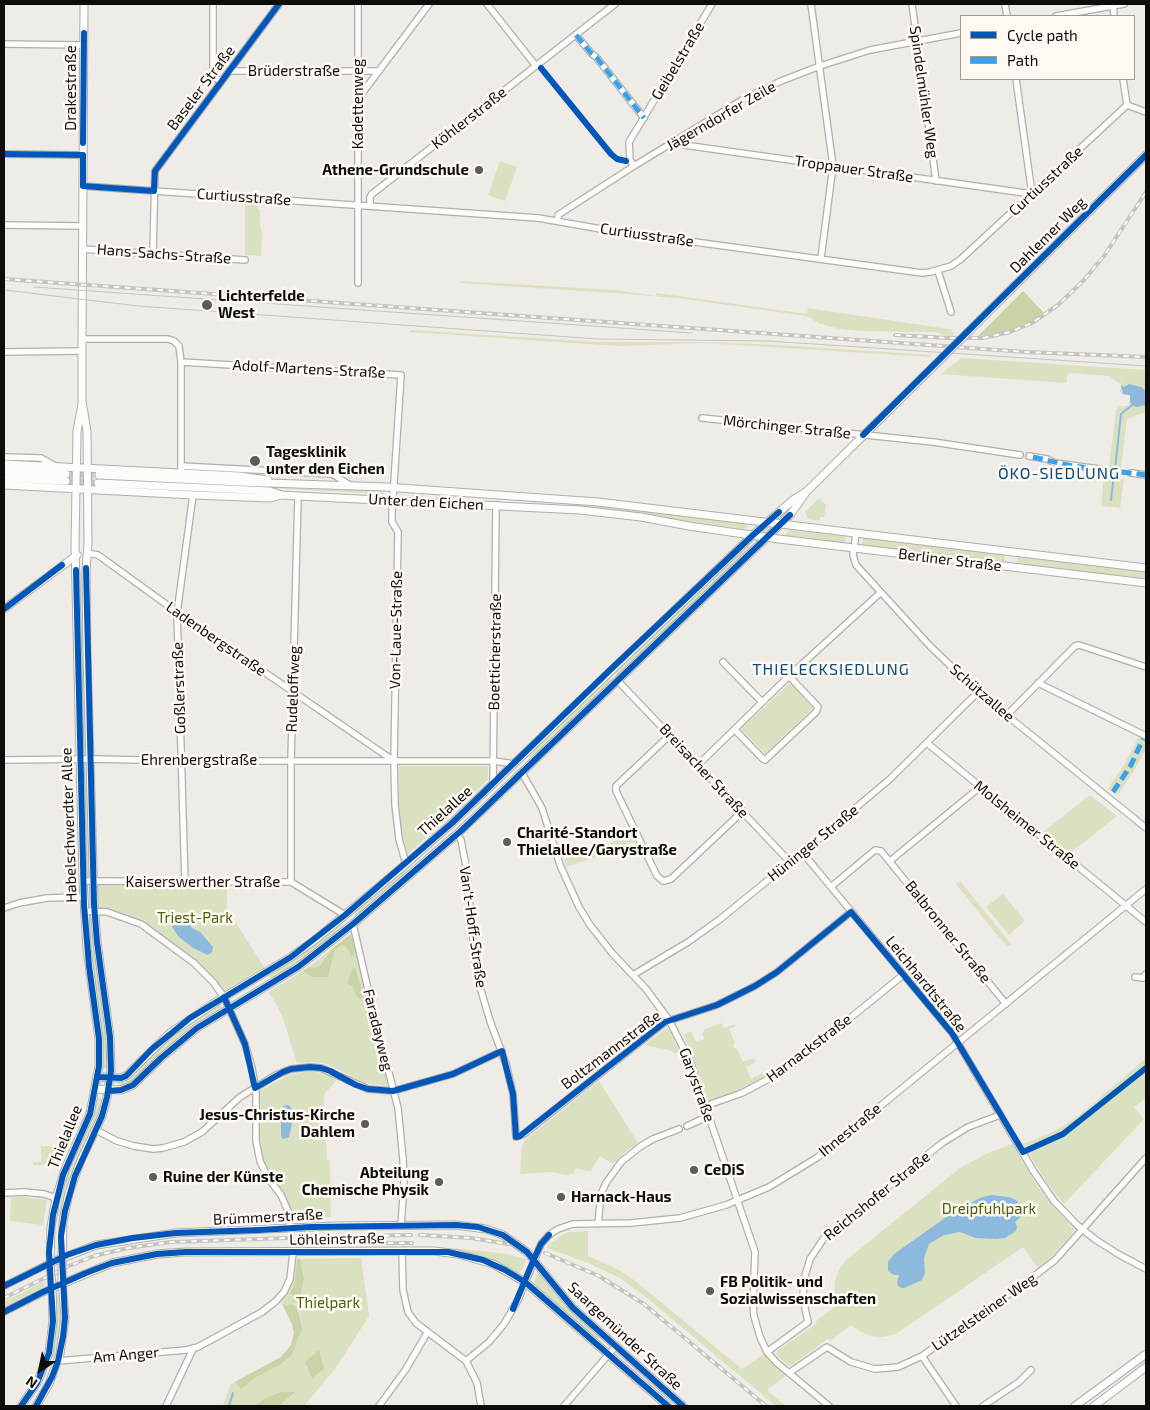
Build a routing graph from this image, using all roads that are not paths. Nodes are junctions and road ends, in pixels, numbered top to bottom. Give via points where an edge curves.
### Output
1 (84, 4) edge
2 (213, 4) edge
3 (280, 4) edge
4 (358, 4) edge
5 (429, 4) edge
6 (486, 4) edge
7 (615, 4) edge
8 (712, 4) edge
9 (811, 4) edge
10 (912, 4) edge
11 (1124, 4) edge
12 (1113, 5) edge
13 (1061, 15) edge
14 (960, 34) edge
15 (576, 35) junction
16 (917, 42) junction
17 (4, 44) edge
18 (83, 45) junction
19 (536, 66) junction
20 (820, 66) junction
21 (229, 71) junction
22 (358, 71) junction
23 (379, 71) junction
24 (1016, 80) edge
25 (1123, 80) edge
26 (221, 82) junction
27 (358, 93) junction
28 (1127, 104) junction
29 (1146, 112) edge
30 (644, 118) junction
31 (680, 138) junction
32 (4, 154) edge
33 (83, 155) junction
34 (1146, 155) edge
35 (634, 166) junction
36 (834, 166) junction
37 (936, 180) junction
38 (83, 186) junction
39 (154, 191) junction
40 (1032, 194) junction
41 (358, 205) junction
42 (370, 206) junction
43 (558, 221) junction
44 (4, 225) edge
45 (82, 226) junction
46 (82, 249) junction
47 (153, 254) junction
48 (820, 258) junction
49 (245, 260) dead end
50 (938, 271) junction
51 (358, 283) dead end
52 (951, 312) dead end
53 (82, 339) junction
54 (82, 351) junction
55 (4, 352) edge
56 (181, 362) junction
57 (82, 401) junction
58 (702, 418) dead end
59 (863, 435) junction
60 (1020, 455) dead end
61 (4, 456) edge
62 (1029, 456) dead end
63 (4, 464) edge
64 (55, 466) junction
65 (76, 468) junction
66 (87, 468) junction
67 (181, 469) junction
68 (1100, 469) dead end
69 (4, 471) edge
70 (1131, 473) dead end
71 (1146, 475) edge
72 (4, 478) edge
73 (278, 483) junction
74 (4, 485) edge
75 (351, 486) junction
76 (394, 487) junction
77 (76, 489) junction
78 (87, 490) junction
79 (807, 491) junction
80 (192, 495) junction
81 (282, 495) junction
82 (298, 496) junction
83 (548, 498) junction
84 (393, 500) junction
85 (496, 505) junction
86 (548, 508) junction
87 (767, 522) junction
88 (780, 524) junction
89 (856, 533) junction
90 (753, 535) junction
91 (766, 537) junction
92 (854, 548) junction
93 (87, 553) junction
94 (76, 555) junction
95 (1146, 568) edge
96 (1146, 584) edge
97 (880, 593) junction
98 (4, 609) edge
99 (177, 612) junction
100 (723, 662) dead end
101 (1146, 666) edge
102 (609, 672) junction
103 (789, 676) junction
104 (618, 680) junction
105 (1038, 683) junction
106 (293, 692) junction
107 (978, 692) junction
108 (762, 702) junction
109 (1007, 715) junction
110 (734, 730) junction
111 (670, 735) junction
112 (1146, 736) edge
113 (927, 743) junction
114 (80, 759) junction
115 (90, 759) junction
116 (4, 760) edge
117 (182, 760) junction
118 (291, 761) junction
119 (394, 761) junction
120 (494, 761) junction
121 (514, 764) junction
122 (699, 764) junction
123 (522, 773) junction
124 (493, 784) junction
125 (980, 787) junction
126 (493, 800) junction
127 (743, 811) junction
128 (1146, 828) edge
129 (457, 834) junction
130 (802, 852) junction
131 (890, 861) junction
132 (790, 862) junction
133 (406, 864) junction
134 (413, 872) junction
135 (83, 881) junction
136 (93, 882) junction
137 (291, 882) junction
138 (185, 883) junction
139 (832, 886) junction
140 (1146, 889) edge
141 (83, 897) junction
142 (1126, 906) junction
143 (4, 908) edge
144 (84, 911) junction
145 (94, 911) junction
146 (851, 912) junction
147 (345, 915) junction
148 (1146, 922) edge
149 (353, 924) junction
150 (903, 974) junction
151 (1146, 974) edge
152 (633, 975) junction
153 (1135, 977) dead end
154 (224, 997) junction
155 (1006, 1004) junction
156 (230, 1008) junction
157 (669, 1020) junction
158 (958, 1043) junction
159 (502, 1051) junction
160 (98, 1077) junction
161 (110, 1078) junction
162 (256, 1088) junction
163 (96, 1089) junction
164 (108, 1090) junction
165 (393, 1091) junction
166 (705, 1106) junction
167 (1000, 1115) junction
168 (709, 1116) junction
169 (687, 1126) dead end
170 (679, 1129) dead end
171 (96, 1130) junction
172 (516, 1137) joint
173 (1146, 1158) edge
174 (4, 1193) edge
175 (56, 1198) junction
176 (737, 1201) junction
177 (52, 1219) junction
178 (63, 1221) junction
179 (598, 1224) junction
180 (401, 1226) junction
181 (290, 1228) junction
182 (1083, 1230) junction
183 (402, 1251) junction
184 (293, 1253) junction
185 (62, 1259) junction
186 (534, 1259) junction
187 (50, 1264) junction
188 (1146, 1268) edge
189 (62, 1281) junction
190 (525, 1282) junction
191 (4, 1286) edge
192 (52, 1286) junction
193 (4, 1312) edge
194 (427, 1332) junction
195 (615, 1347) junction
196 (193, 1349) junction
197 (767, 1352) junction
198 (609, 1354) junction
199 (1146, 1354) edge
200 (922, 1356) junction
201 (47, 1359) junction
202 (58, 1361) junction
203 (466, 1361) junction
204 (1146, 1367) edge
205 (1031, 1370) dead end
206 (789, 1373) junction
207 (22, 1406) edge
208 (36, 1406) edge
209 (166, 1406) edge
210 (379, 1406) edge
211 (481, 1406) edge
212 (564, 1406) edge
213 (668, 1406) edge
214 (683, 1406) edge
215 (829, 1406) edge
216 (956, 1406) edge
217 (983, 1406) edge
218 (1075, 1406) edge
219 (1094, 1406) edge

1 - 18 main road, Drakestraße
2 - 26 street via 213,75
3 - 21 street, Baseler Straße
4 - 22 street, Kadettenweg
5 - 23 street
6 - 19 street
7 - 15 street, Köhlerstraße
8 - 30 street, Geibelstraße
9 - 20 street
10 - 16 street, Spindelmühler Weg
11 - 12 street
12 - 13 street
14 - 16 street, Jägerndorfer Zeile
15 - 19 street, Köhlerstraße
15 - 30 street, Geibelstraße
16 - 20 street, Jägerndorfer Zeile via 870,50
16 - 37 street, Spindelmühler Weg
17 - 18 street
18 - 33 main road, Drakestraße
19 - 42 street, Köhlerstraße via 372,194
20 - 31 street, Jägerndorfer Zeile via 742,100
20 - 36 street
21 - 22 street, Brüderstraße
21 - 26 street, Baseler Straße
22 - 23 street, Brüderstraße
22 - 27 street, Kadettenweg
23 - 27 street via 363,92
24 - 40 street
25 - 28 street
26 - 39 street, Baseler Straße via 155,171
27 - 41 street, Kadettenweg
28 - 29 street
28 - 40 street, Curtiusstraße
30 - 35 street, Geibelstraße via 629,142 630,160
31 - 35 street, Jägerndorfer Zeile
31 - 36 street, Troppauer Straße via 684,145
32 - 33 street
33 - 38 main road, Drakestraße
34 - 59 main road, Dahlemer Weg, bridge
35 - 43 street, Jägerndorfer Zeile via 558,215
36 - 37 street, Troppauer Straße
36 - 48 street
37 - 40 street, Troppauer Straße
38 - 39 street, Curtiusstraße
38 - 45 main road, Drakestraße
39 - 41 street, Curtiusstraße
39 - 47 street, Baseler Straße
40 - 50 street, Curtiusstraße via 961,259
41 - 42 street, Curtiusstraße
41 - 51 street, Kadettenweg
42 - 43 street, Curtiusstraße
43 - 48 street, Curtiusstraße
44 - 45 street
45 - 46 main road, Drakestraße
46 - 47 street, Hans-Sachs-Straße
46 - 53 main road, Drakestraße
47 - 49 street, Hans-Sachs-Straße
48 - 50 street, Curtiusstraße via 922,272
50 - 52 street
53 - 54 main road, Drakestraße
53 - 56 street via 170,339 179,346
54 - 55 street
54 - 57 main road, Drakestraße
56 - 67 street
56 - 76 street, Adolf-Martens-Straße via 401,375
57 - 65 main road, Drakestraße via 77,424
57 - 66 main road, Drakestraße via 87,431
58 - 59 street, Mörchinger Straße
59 - 60 street, Mörchinger Straße
59 - 79 main road
61 - 64 street via 41,458
62 - 68 street
63 - 64 main road
64 - 65 main road
65 - 66 main road
65 - 77 main road, Habelschwerdter Allee
66 - 67 main road
66 - 78 main road, Drakestraße
67 - 73 main road
67 - 75 street, Unter den Eichen via 332,474
69 - 72 main road via 66,477
70 - 71 street
73 - 75 main road, Unter den Eichen
73 - 81 main road, Unter den Eichen via 99,479 270,491
74 - 77 main road
75 - 76 main road, Unter den Eichen
76 - 83 main road, Unter den Eichen
76 - 84 street, Adolf-Martens-Straße
77 - 78 main road
77 - 94 main road, Habelschwerdter Allee
78 - 80 main road
78 - 93 main road, Habelschwerdter Allee
79 - 87 main road
79 - 88 main road
80 - 81 main road via 270,498
80 - 99 street, Goßlerstraße
81 - 82 main road, Unter den Eichen
82 - 84 main road, Unter den Eichen
82 - 106 street, Rudeloffweg
83 - 86 main road
83 - 87 main road, Unter den Eichen
84 - 85 main road, Unter den Eichen
84 - 119 street, Von-Laue-Straße via 392,522 398,532
85 - 86 main road, Unter den Eichen
85 - 120 street, Boetticherstraße
86 - 90 main road, Unter den Eichen via 641,517
87 - 88 main road, Berliner Straße
87 - 90 main road, Thielallee
88 - 89 main road, Berliner Straße
88 - 91 main road
89 - 92 street, Schützallee
89 - 95 main road, Berliner Straße
90 - 91 main road, Berliner Straße
90 - 102 main road, Thielallee
91 - 92 main road, Berliner Straße
91 - 104 main road, Thielallee
92 - 96 main road, Berliner Straße
92 - 97 street, Schützallee via 856,565
93 - 94 main road
93 - 99 street, Ladenbergstraße via 98,556
93 - 115 main road, Habelschwerdter Allee
94 - 98 main road
94 - 114 main road, Habelschwerdter Allee
97 - 103 street
97 - 107 street, Schützallee
99 - 106 street, Ladenbergstraße
99 - 117 street, Goßlerstraße
100 - 108 street
101 - 105 street via 1075,646
102 - 104 main road
102 - 121 main road, Thielallee
103 - 108 street
103 - 110 street via 819,708 765,760
104 - 111 street, Breisacher Straße
104 - 123 main road, Thielallee
105 - 109 street
105 - 112 street
106 - 118 street, Rudeloffweg
106 - 119 street, Ladenbergstraße
107 - 109 street, Schützallee
107 - 113 street, Hüninger Straße
108 - 110 street
109 - 128 street, Schützallee
110 - 122 street
111 - 122 street, Breisacher Straße
111 - 127 street via 616,786 657,876 663,881 671,879
113 - 125 street, Molsheimer Straße
113 - 130 street, Hüninger Straße via 890,779
114 - 115 street, Ehrenbergstraße
114 - 116 street, Ehrenbergstraße
114 - 135 main road, Habelschwerdter Allee
115 - 117 street, Ehrenbergstraße
115 - 136 main road, Habelschwerdter Allee
117 - 118 street, Ehrenbergstraße
117 - 138 street, Goßlerstraße
118 - 119 street, Ehrenbergstraße
118 - 137 street, Rudeloffweg
119 - 120 street, Ehrenbergstraße
119 - 133 street, Von-Laue-Straße via 398,838
120 - 121 street
120 - 124 street, Boetticherstraße
121 - 123 main road
121 - 124 main road, Thielallee
122 - 127 street, Breisacher Straße
123 - 126 main road, Thielallee
123 - 152 street, Garystraße via 542,808 574,897 601,939
124 - 126 main road, Boetticherstraße
124 - 133 main road, Thielallee
125 - 131 street
125 - 142 street, Molsheimer Straße
126 - 129 main road, Thielallee
127 - 132 street, Breisacher Straße
129 - 134 main road, Thielallee
129 - 159 street, Van't-Hoff-Straße via 466,866 480,987
130 - 132 street, Hüninger Straße
130 - 139 street, Leichhardtstraße
131 - 139 street via 881,851 875,850
131 - 155 street, Balbronner Straße
132 - 152 street, Hüninger Straße via 688,942
133 - 134 main road
133 - 147 main road, Thielallee
134 - 149 main road, Thielallee
135 - 136 street, Kaiserswerther Straße
135 - 141 main road, Habelschwerdter Allee
136 - 138 street, Kaiserswerther Straße
136 - 145 main road, Habelschwerdter Allee
137 - 138 street, Kaiserswerther Straße
137 - 147 street, Kaiserswerther Straße
139 - 146 street, Leichhardtstraße
140 - 142 street, Ihnestraße
141 - 143 street via 47,898
141 - 144 main road, Habelschwerdter Allee
142 - 148 street, Molsheimer Straße
142 - 155 street, Ihnestraße
144 - 145 street
144 - 160 main road, Habelschwerdter Allee via 99,1039
145 - 154 street via 107,912 141,924 194,963
145 - 161 main road, Habelschwerdter Allee via 110,1037
146 - 150 street, Leichhardtstraße
146 - 157 street, Boltzmannstraße via 755,986 717,1005
147 - 149 main road
147 - 154 main road, Thielallee via 291,957
149 - 156 main road, Thielallee via 298,967
149 - 165 street, Faradayweg
150 - 158 street, Leichhardtstraße
150 - 166 street, Harnackstraße via 776,1075 742,1093
151 - 153 street via 1143,978
152 - 157 street, Garystraße
154 - 156 street
154 - 161 main road, Thielallee via 170,1033 126,1076
155 - 158 street, Ihnestraße
156 - 162 street via 245,1044
156 - 164 main road, Thielallee via 197,1028 132,1085 121,1090
157 - 166 street, Garystraße via 690,1061
157 - 172 street, Boltzmannstraße
158 - 167 street, Leichhardtstraße
158 - 176 street, Ihnestraße via 818,1156 769,1187
159 - 165 street via 453,1074
159 - 172 street, Van't-Hoff-Straße via 513,1094
160 - 161 main road, Thielallee
160 - 163 main road, Thielallee
161 - 164 main road, Thielallee
162 - 165 street via 283,1072 310,1067 330,1071 368,1089
162 - 171 street via 240,1097 202,1132 174,1146 153,1149 134,1146
162 - 181 street via 258,1151 264,1170 281,1194
163 - 164 main road, Thielallee
163 - 175 main road, Thielallee via 88,1119
164 - 171 main road, Thielallee
165 - 180 street, Faradayweg via 403,1159
166 - 168 street, Garystraße
167 - 182 street, Leichhardtstraße via 1054,1202
167 - 197 street, Reichshofer Straße via 968,1127 942,1143 824,1238 810,1259 804,1279 803,1299 808,1322
168 - 169 street
168 - 176 street, Garystraße
170 - 179 street via 653,1139 620,1163 601,1194
171 - 178 main road, Thielallee via 75,1176
173 - 182 street, Lützelsteiner Weg
174 - 175 street via 24,1192
175 - 177 main road, Thielallee
176 - 179 street, Ihnestraße via 680,1218
176 - 197 street, Garystraße via 755,1252 754,1316
177 - 178 main road
177 - 187 main road, Thielallee
178 - 185 main road, Thielallee
179 - 186 street, Ihnestraße via 573,1224 558,1229 543,1242
180 - 181 main road, Brümmerstraße
180 - 186 main road, Brümmerstraße via 463,1225 493,1231 518,1244
181 - 185 main road, Brümmerstraße via 181,1232 142,1237 96,1245
182 - 188 street, Leichhardtstraße via 1108,1248
182 - 200 street, Lützelsteiner Weg via 1040,1273
183 - 184 main road, Löhleinstraße
183 - 190 main road, Löhleinstraße via 470,1256 498,1266
183 - 194 street via 405,1302 416,1323
184 - 189 main road, Löhleinstraße via 157,1254 112,1263
184 - 196 street via 290,1279 276,1301 256,1316
185 - 187 main road, Brümmerstraße
185 - 189 main road, Thielallee, bridge
186 - 190 street, Ihnestraße
186 - 195 main road, Saargemünder Straße via 568,1304
187 - 191 street, Brümmerstraße
187 - 192 main road, Thielallee, bridge
189 - 192 main road, Löhleinstraße
189 - 202 main road, Thielallee via 64,1325
190 - 198 main road, Saargemünder Straße
190 - 203 street, Ihnestraße via 504,1324
192 - 193 street, Löhleinstraße
192 - 201 main road, Thielallee via 53,1321
194 - 203 street
194 - 210 street via 406,1369
195 - 198 street
195 - 214 main road, Saargemünder Straße
196 - 202 street, Am Anger
196 - 209 street
197 - 206 street, Garystraße
198 - 212 street
198 - 213 main road, Saargemünder Straße
199 - 218 main road
200 - 206 street, Lützelsteiner Weg via 902,1365 875,1369 851,1362 827,1347
200 - 216 street
201 - 202 main road
201 - 207 main road, Thielallee
202 - 208 main road, Thielallee
203 - 211 street via 478,1383
204 - 219 main road
205 - 217 street
206 - 215 street, Garystraße

